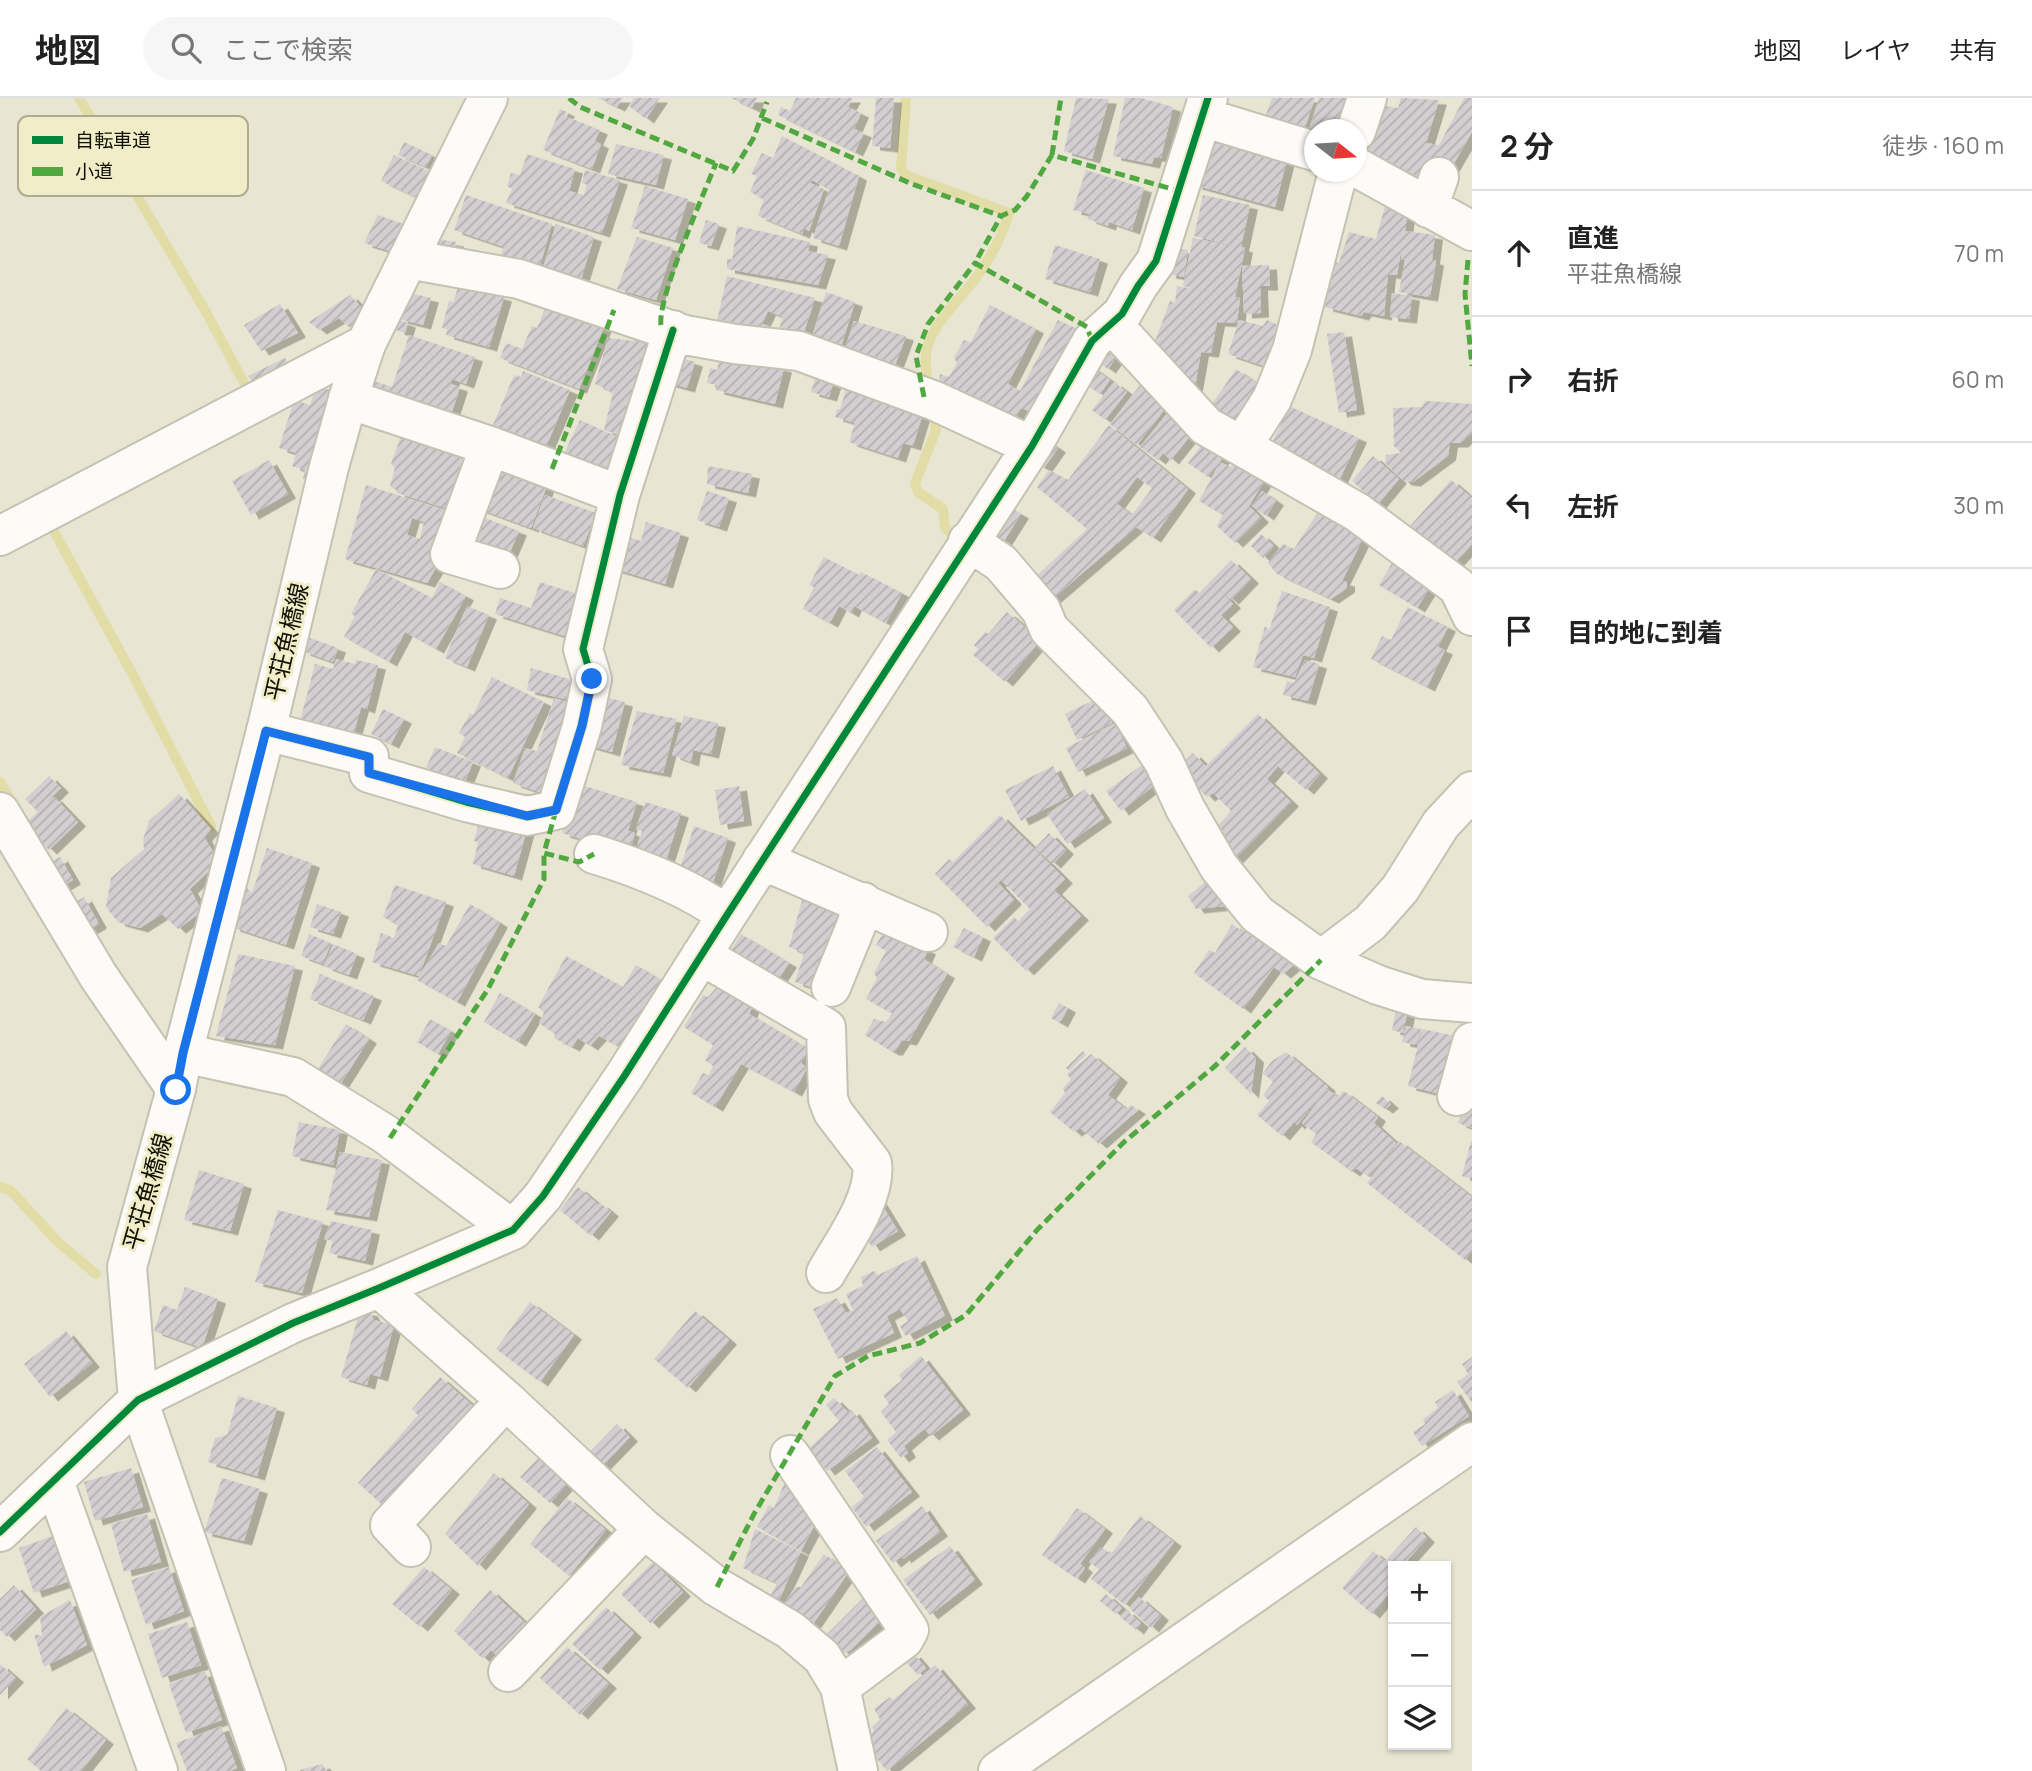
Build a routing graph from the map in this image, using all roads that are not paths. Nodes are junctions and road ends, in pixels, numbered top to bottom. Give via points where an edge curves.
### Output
1 (488, 98) edge
2 (1367, 98) edge
3 (1205, 107) edge
4 (1360, 119) edge
5 (1304, 147) edge
6 (1367, 171) edge
7 (1335, 182) edge
8 (1470, 234) edge
9 (408, 259) junction
10 (1112, 324) junction
11 (673, 330) junction
12 (366, 344) junction
13 (348, 398) junction
14 (490, 446) junction
15 (1032, 446) junction
16 (1242, 446) junction
17 (621, 495) junction
18 (0, 536) edge
19 (968, 541) junction
20 (499, 569) dead end
21 (1467, 590) edge
22 (266, 731) junction
23 (1472, 791) edge
24 (0, 812) edge
25 (594, 854) dead end
26 (762, 860) junction
27 (863, 902) junction
28 (727, 915) junction
29 (928, 932) dead end
30 (701, 955) junction
31 (1321, 960) junction
32 (831, 987) dead end
33 (1472, 1003) edge
34 (1472, 1042) edge
35 (183, 1053) junction
36 (176, 1090) junction
37 (1457, 1096) dead end
38 (513, 1230) junction
39 (825, 1273) dead end
40 (379, 1288) junction
41 (138, 1400) junction
42 (506, 1400) junction
43 (1472, 1441) edge
44 (790, 1455) dead end
45 (54, 1481) junction
46 (644, 1529) junction
47 (0, 1532) edge
48 (411, 1547) dead end
49 (509, 1672) dead end
50 (840, 1687) junction
51 (263, 1770) edge
52 (158, 1771) edge
53 (858, 1771) edge
54 (998, 1771) edge

1 - 9 street, 平荘魚橋線
2 - 4 street
3 - 5 street
3 - 10 street via 1156,261
6 - 8 street via 1434,193
7 - 16 street via 1292,350 1272,399
9 - 11 street via 519,279
9 - 12 street, 平荘魚橋線
10 - 15 street via 1092,341
10 - 16 street via 1206,426
11 - 15 street via 735,344 799,351 929,399
11 - 17 street
12 - 13 street, 平荘魚橋線
12 - 18 street
13 - 14 street
13 - 22 street, 平荘魚橋線
14 - 17 street
14 - 20 street via 450,554
15 - 19 street
16 - 21 street via 1356,512
17 - 22 street via 583,649 592,679 556,810 527,816 467,802 369,773 369,757
19 - 26 street
19 - 31 street via 1001,563 1041,610 1049,629 1130,710 1164,762 1219,867 1257,914
22 - 35 street, 平荘魚橋線
23 - 31 street via 1441,824 1400,889 1370,923
24 - 36 street via 99,977
25 - 28 street via 702,897
26 - 27 street
26 - 28 street
27 - 29 street
27 - 32 street
28 - 30 street
30 - 38 street via 543,1196
30 - 39 street via 826,1028 828,1099 872,1163 873,1172 862,1207
31 - 33 street via 1422,999
34 - 37 street
35 - 36 street, 平荘魚橋線
35 - 38 street via 293,1077 385,1134
36 - 41 street, 平荘魚橋線 via 127,1267
38 - 40 street
40 - 41 street via 293,1323
40 - 42 street
41 - 45 street
41 - 51 street, 平荘魚橋線
42 - 46 street
42 - 48 street via 390,1525
43 - 54 street
44 - 50 street via 909,1630 904,1639
45 - 47 street
45 - 52 street
46 - 49 street
46 - 50 street via 717,1587 790,1630 822,1657
50 - 53 street

